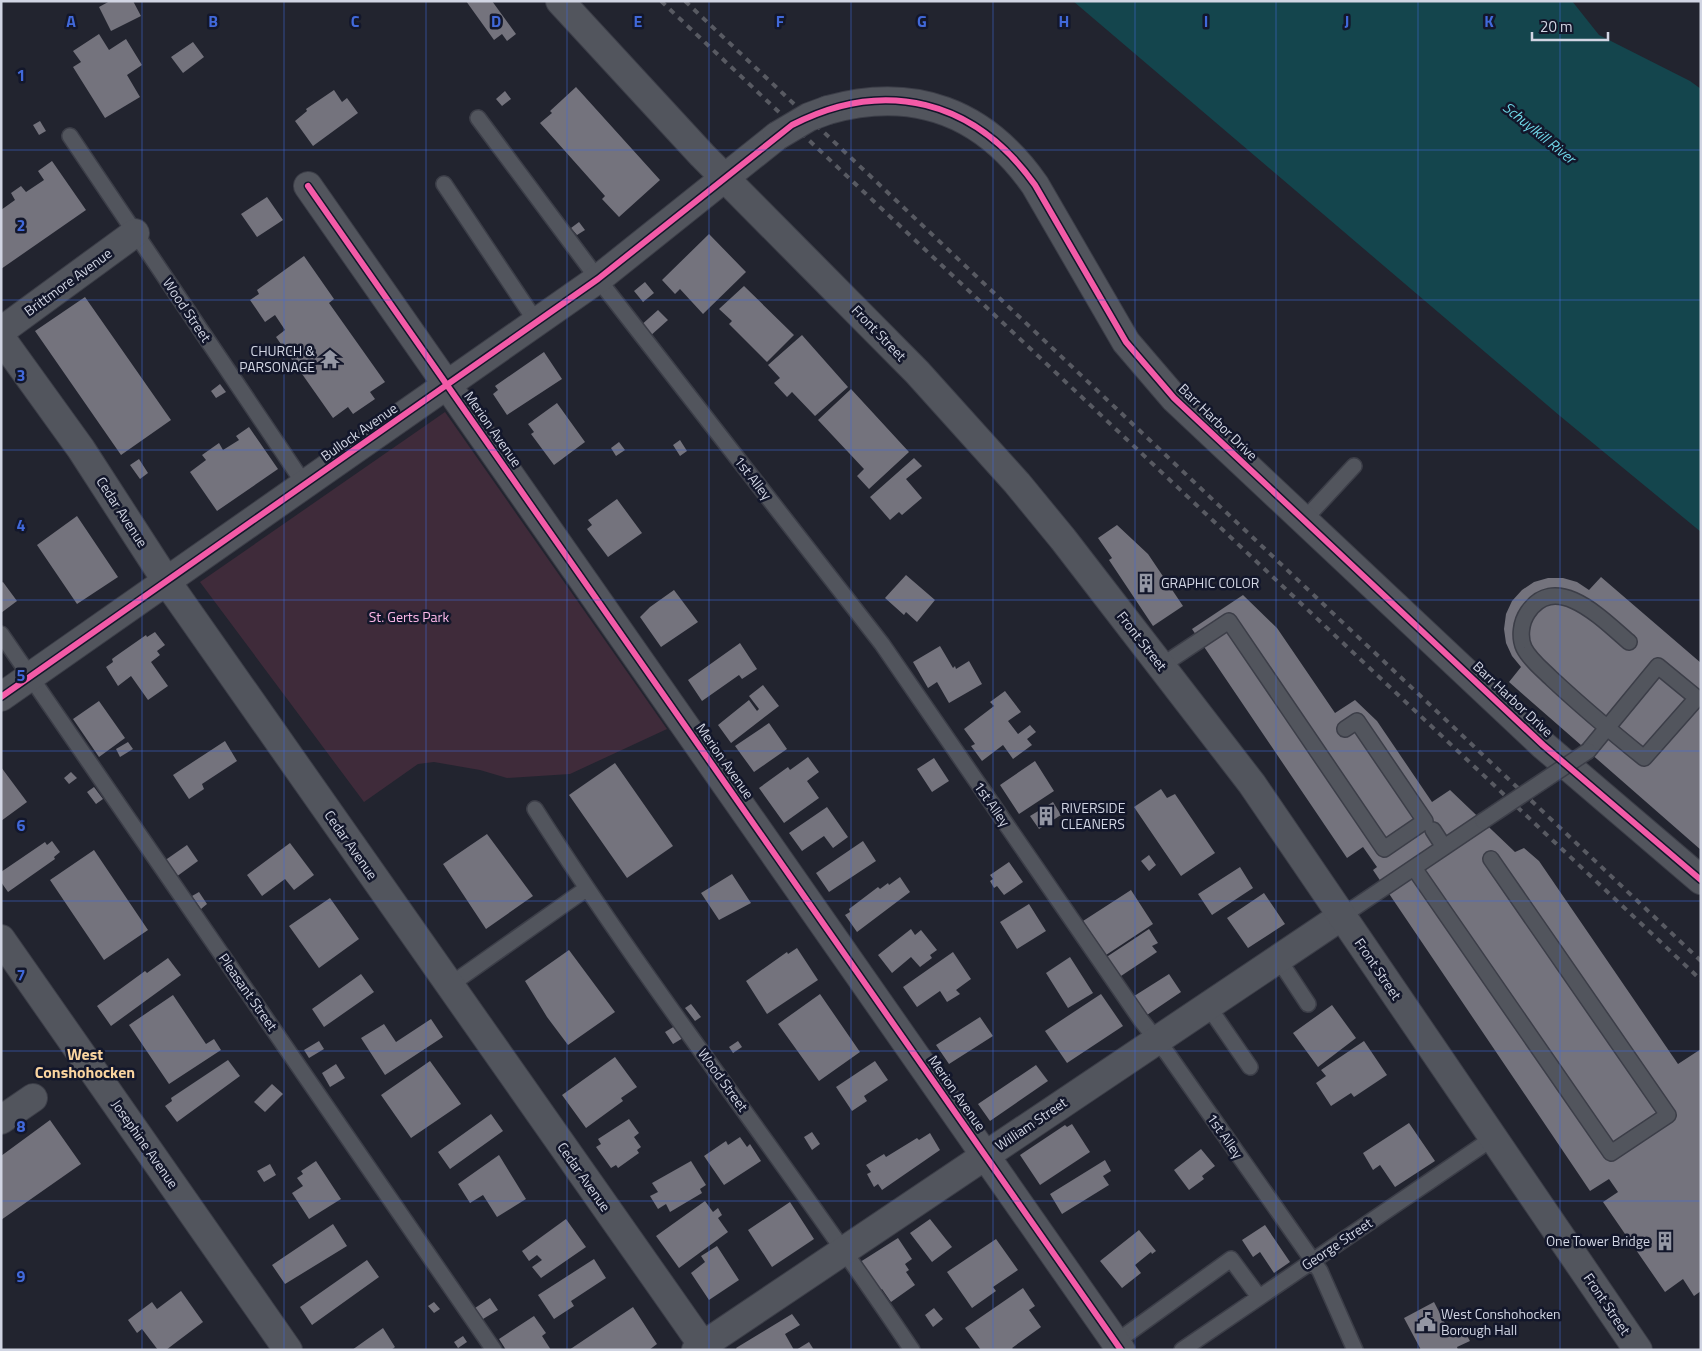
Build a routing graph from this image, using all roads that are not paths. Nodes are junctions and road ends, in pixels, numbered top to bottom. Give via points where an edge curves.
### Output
1 (560, 1) edge
2 (478, 118) dead end
3 (70, 136) dead end
4 (724, 178) junction
5 (444, 184) dead end
6 (308, 186) dead end
7 (136, 233) junction
8 (598, 279) junction
9 (537, 322) junction
10 (1, 331) edge
11 (1, 338) edge
12 (447, 385) junction
13 (1354, 466) dead end
14 (305, 485) junction
15 (1304, 520) junction
16 (167, 582) junction
17 (1, 634) edge
18 (1629, 642) dead end
19 (1161, 666) junction
20 (31, 677) junction
21 (1, 697) edge
22 (1606, 727) junction
23 (1345, 729) dead end
24 (535, 809) dead end
25 (1433, 830) dead end
26 (1444, 847) junction
27 (1491, 859) dead end
28 (1414, 868) junction
29 (1701, 880) edge
30 (586, 889) junction
31 (1342, 916) junction
32 (1, 939) edge
33 (1279, 960) junction
34 (450, 985) junction
35 (1308, 1004) dead end
36 (1208, 1006) junction
37 (1157, 1040) junction
38 (1250, 1067) dead end
39 (33, 1098) dead end
40 (1, 1120) edge
41 (1493, 1138) junction
42 (985, 1156) junction
43 (845, 1250) junction
44 (1313, 1261) junction
45 (1259, 1297) junction
46 (1118, 1346) edge
47 (702, 1348) edge
48 (288, 1350) edge
49 (494, 1350) edge
50 (912, 1350) edge
51 (1182, 1350) edge
52 (1355, 1350) edge
53 (1638, 1350) edge

1 - 4 street, Front Street
2 - 8 lane, 1st Alley
3 - 7 lane, Wood Street
4 - 8 street, Bullock Avenue
4 - 15 street, Barr Harbor Drive, bridge via 777,136 809,116 867,101 926,105 986,132 1020,164 1035,185 1105,309 1137,355 1174,398
4 - 19 street, Front Street via 911,366 1017,484
5 - 9 lane
6 - 12 street, Merion Avenue
7 - 10 street, Brittmore Avenue
7 - 14 lane, Wood Street
8 - 9 street, Bullock Avenue
8 - 37 lane, 1st Alley via 882,644
9 - 12 street, Bullock Avenue
11 - 16 street, Cedar Avenue via 80,448
12 - 14 street, Bullock Avenue
12 - 42 street, Merion Avenue
13 - 15 lane
14 - 16 street, Bullock Avenue
15 - 29 street, Barr Harbor Drive via 1543,745
16 - 20 street, Bullock Avenue
16 - 34 street, Cedar Avenue
17 - 20 lane, Pleasant Street
18 - 22 lane via 1572,598 1548,597 1528,611 1523,622 1523,646 1530,657
19 - 23 lane via 1229,620 1384,850 1426,821 1358,721
19 - 31 street, Front Street via 1252,784
20 - 21 street, Bullock Avenue
20 - 49 lane, Pleasant Street
22 - 22 lane via 1644,758 1697,698 1658,666
22 - 26 lane, bridge via 1588,751
24 - 30 lane, Wood Street
25 - 26 lane
26 - 28 lane
27 - 28 lane via 1668,1115 1611,1153
28 - 31 lane
30 - 34 lane
30 - 43 lane, Wood Street
31 - 33 street, William Street
31 - 41 street, Front Street
32 - 48 street, Josephine Avenue
33 - 35 lane
33 - 36 street, William Street
34 - 47 street, Cedar Avenue
36 - 37 street, William Street
36 - 38 lane
37 - 42 street, William Street
37 - 44 lane, 1st Alley
39 - 40 street
41 - 44 lane, George Street
41 - 53 street, Front Street
42 - 43 street, William Street
42 - 46 street, Merion Avenue
43 - 47 street, William Street
43 - 50 lane, Wood Street
44 - 45 lane, George Street
44 - 52 lane, 1st Alley
45 - 46 lane via 1231,1258
45 - 51 lane, George Street

